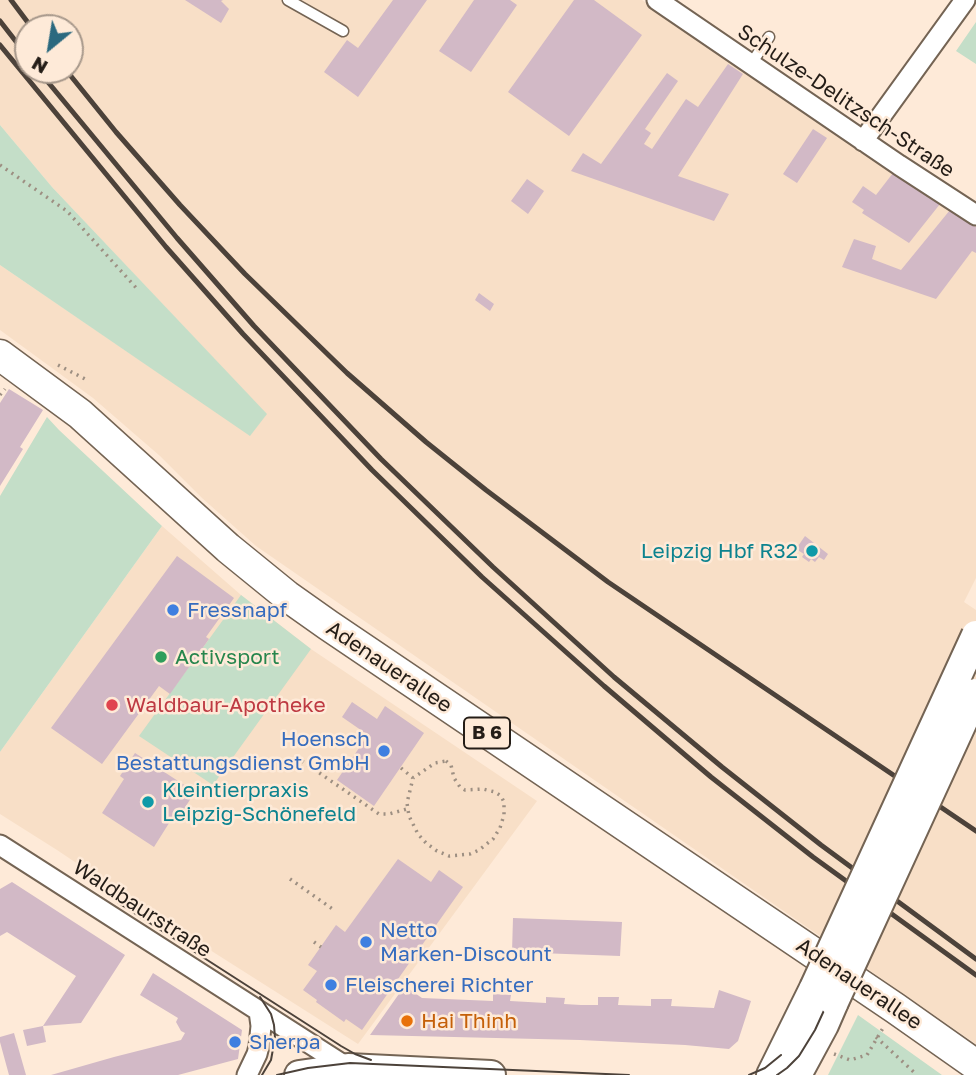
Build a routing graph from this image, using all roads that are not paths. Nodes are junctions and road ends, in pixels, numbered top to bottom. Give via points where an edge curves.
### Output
1 (288, 0) edge
2 (657, 0) edge
3 (965, 0) edge
4 (343, 31) dead end
5 (769, 37) dead end
6 (751, 64) junction
7 (863, 141) junction
8 (976, 215) edge
9 (0, 355) edge
10 (976, 635) edge
11 (976, 693) edge
12 (0, 845) edge
13 (822, 994) junction
14 (260, 1011) junction
15 (976, 1065) edge
16 (782, 1069) edge
17 (353, 1071) edge
18 (247, 1075) edge
19 (299, 1075) edge
20 (492, 1075) edge

1 - 4 lane
2 - 6 street, Schulze-Delitzsch-Straße
3 - 7 street
5 - 6 lane
6 - 7 street, Schulze-Delitzsch-Straße
7 - 8 street, Schulze-Delitzsch-Straße
9 - 15 main road, Adenauerallee / B 6 via 88,420 228,548 307,611
10 - 13 main road, bridge
11 - 13 main road, bridge
12 - 14 street, Waldbaurstraße
13 - 16 main road
14 - 17 street, Waldbaurstraße
14 - 18 street via 259,1046
17 - 19 main road
17 - 20 main road

